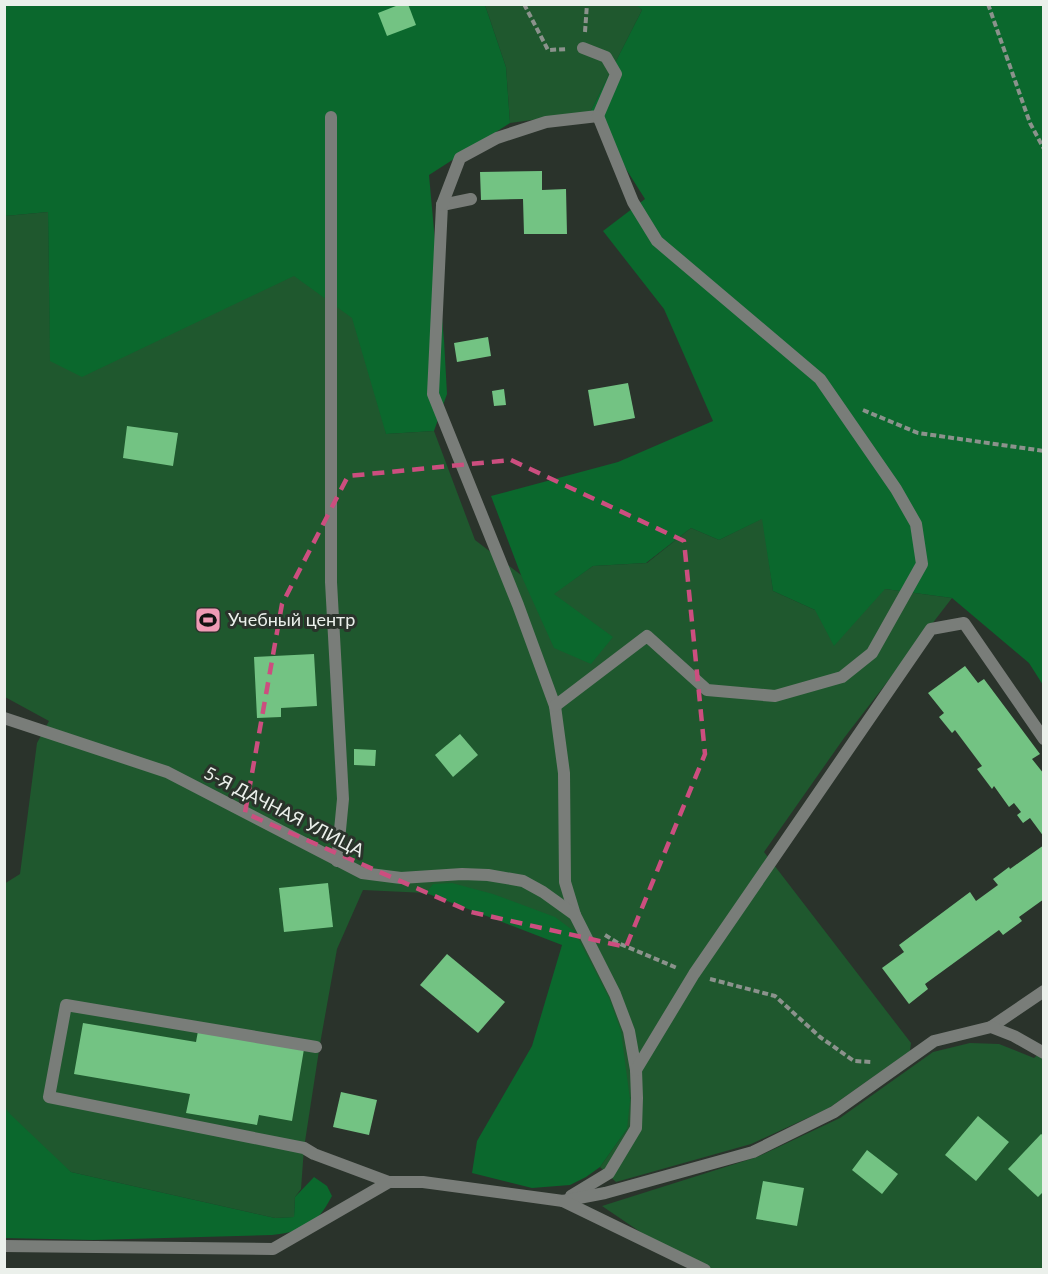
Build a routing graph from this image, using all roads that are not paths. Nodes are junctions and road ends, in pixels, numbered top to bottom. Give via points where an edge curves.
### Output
1 (583, 48) dead end
2 (598, 116) junction
3 (331, 117) dead end
4 (471, 199) dead end
5 (442, 205) junction
6 (555, 706) junction
7 (4, 718) edge
8 (1044, 739) edge
9 (337, 861) junction
10 (575, 915) junction
11 (1044, 991) edge
12 (991, 1027) junction
13 (316, 1047) dead end
14 (1044, 1053) edge
15 (636, 1070) junction
16 (389, 1182) junction
17 (563, 1201) junction
18 (4, 1246) edge
19 (705, 1269) edge

1 - 2 street via 606,57 616,74
2 - 5 street via 546,122 498,138 460,158
2 - 6 street via 633,202 657,241 820,380 916,524 922,564 872,652 842,677 775,696 707,690 647,636
3 - 9 street via 331,582 343,799
4 - 5 street
5 - 6 street via 433,394
6 - 10 street via 564,773 565,882
7 - 9 street, 5-Я ДАЧНАЯ УЛИЦА via 167,772
8 - 15 street via 964,623 931,629 694,974
9 - 10 street, 5-Я ДАЧНАЯ УЛИЦА via 362,873 400,878 462,874 523,881
10 - 15 street, 5-Я ДАЧНАЯ УЛИЦА via 615,993 629,1031
11 - 12 street
12 - 14 street
12 - 17 street via 934,1041 834,1112 753,1152
13 - 16 street via 66,1005 49,1097 304,1148
15 - 17 street, 5-Я ДАЧНАЯ УЛИЦА via 636,1128 609,1173
16 - 17 street via 423,1182
16 - 18 street via 273,1249
17 - 19 street

